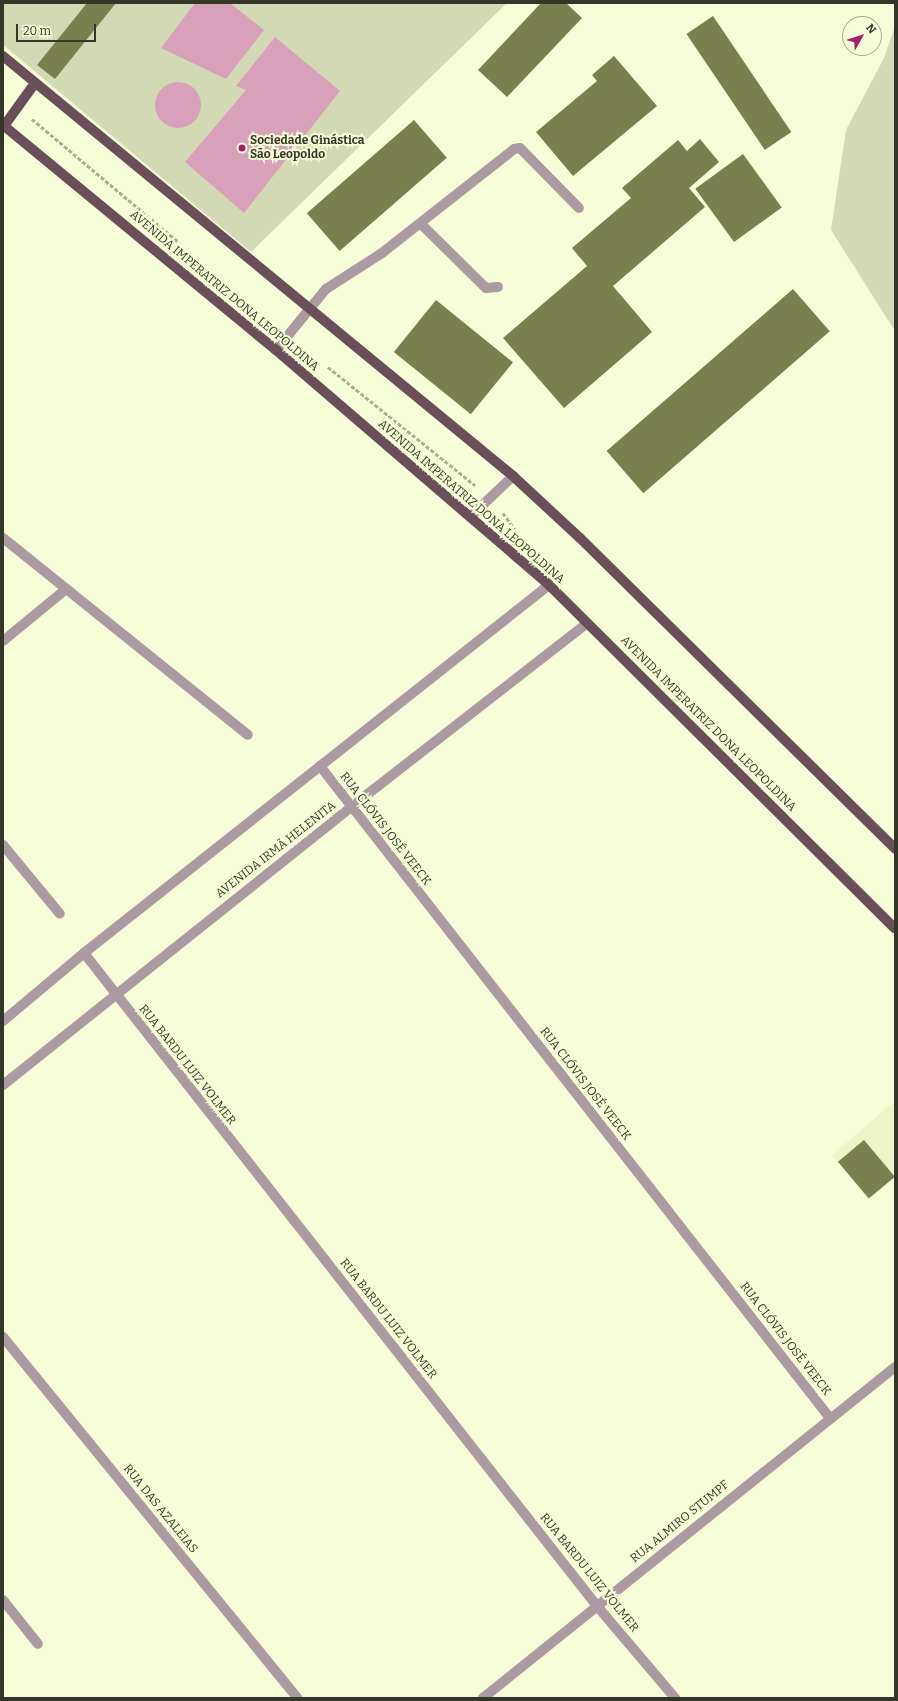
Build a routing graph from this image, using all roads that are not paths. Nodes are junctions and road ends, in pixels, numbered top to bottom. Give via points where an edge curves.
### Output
1 (3, 56) edge
2 (34, 83) junction
3 (4, 126) edge
4 (579, 208) dead end
5 (421, 224) junction
6 (498, 287) dead end
7 (310, 307) junction
8 (276, 350) junction
9 (513, 476) junction
10 (470, 517) junction
11 (3, 538) edge
12 (549, 585) junction
13 (66, 589) junction
14 (587, 624) junction
15 (3, 641) edge
16 (248, 735) dead end
17 (320, 766) junction
18 (351, 807) junction
19 (3, 845) edge
20 (895, 849) edge
21 (60, 914) dead end
22 (895, 928) edge
23 (84, 953) junction
24 (115, 994) junction
25 (3, 1021) edge
26 (3, 1085) edge
27 (3, 1337) edge
28 (895, 1367) edge
29 (830, 1418) junction
30 (3, 1600) edge
31 (597, 1606) junction
32 (38, 1644) dead end
33 (297, 1698) edge
34 (483, 1698) edge
35 (675, 1698) edge

1 - 2 main road
2 - 3 main road
2 - 7 main road
3 - 8 main road, AVENIDA IMPERATRIZ DONA LEOPOLDINA
4 - 5 street via 520,148 514,149
5 - 6 street via 486,288
5 - 7 street via 382,254 326,289
7 - 8 street
7 - 9 main road
8 - 10 main road, AVENIDA IMPERATRIZ DONA LEOPOLDINA
9 - 10 street
9 - 20 main road via 580,538
10 - 12 main road, AVENIDA IMPERATRIZ DONA LEOPOLDINA
11 - 13 street
12 - 14 main road, AVENIDA IMPERATRIZ DONA LEOPOLDINA
12 - 17 street
13 - 15 street
13 - 16 street
14 - 18 street, AVENIDA IRMÃ HELENITA
14 - 22 main road, AVENIDA IMPERATRIZ DONA LEOPOLDINA
17 - 18 street, RUA CLÓVIS JOSÉ VEECK
17 - 23 street
18 - 24 street, AVENIDA IRMÃ HELENITA
18 - 29 street, RUA CLÓVIS JOSÉ VEECK
19 - 21 street
23 - 24 street, RUA BARDU LUIZ VOLMER
23 - 25 street
24 - 26 street, AVENIDA IRMÃ HELENITA
24 - 31 street, RUA BARDU LUIZ VOLMER
27 - 33 street, RUA DAS AZALEIAS
28 - 29 street, RUA ALMIRO STUMPF
29 - 31 street, RUA ALMIRO STUMPF
30 - 32 street
31 - 34 street, RUA ALMIRO STUMPF
31 - 35 street, RUA BARDU LUIZ VOLMER

